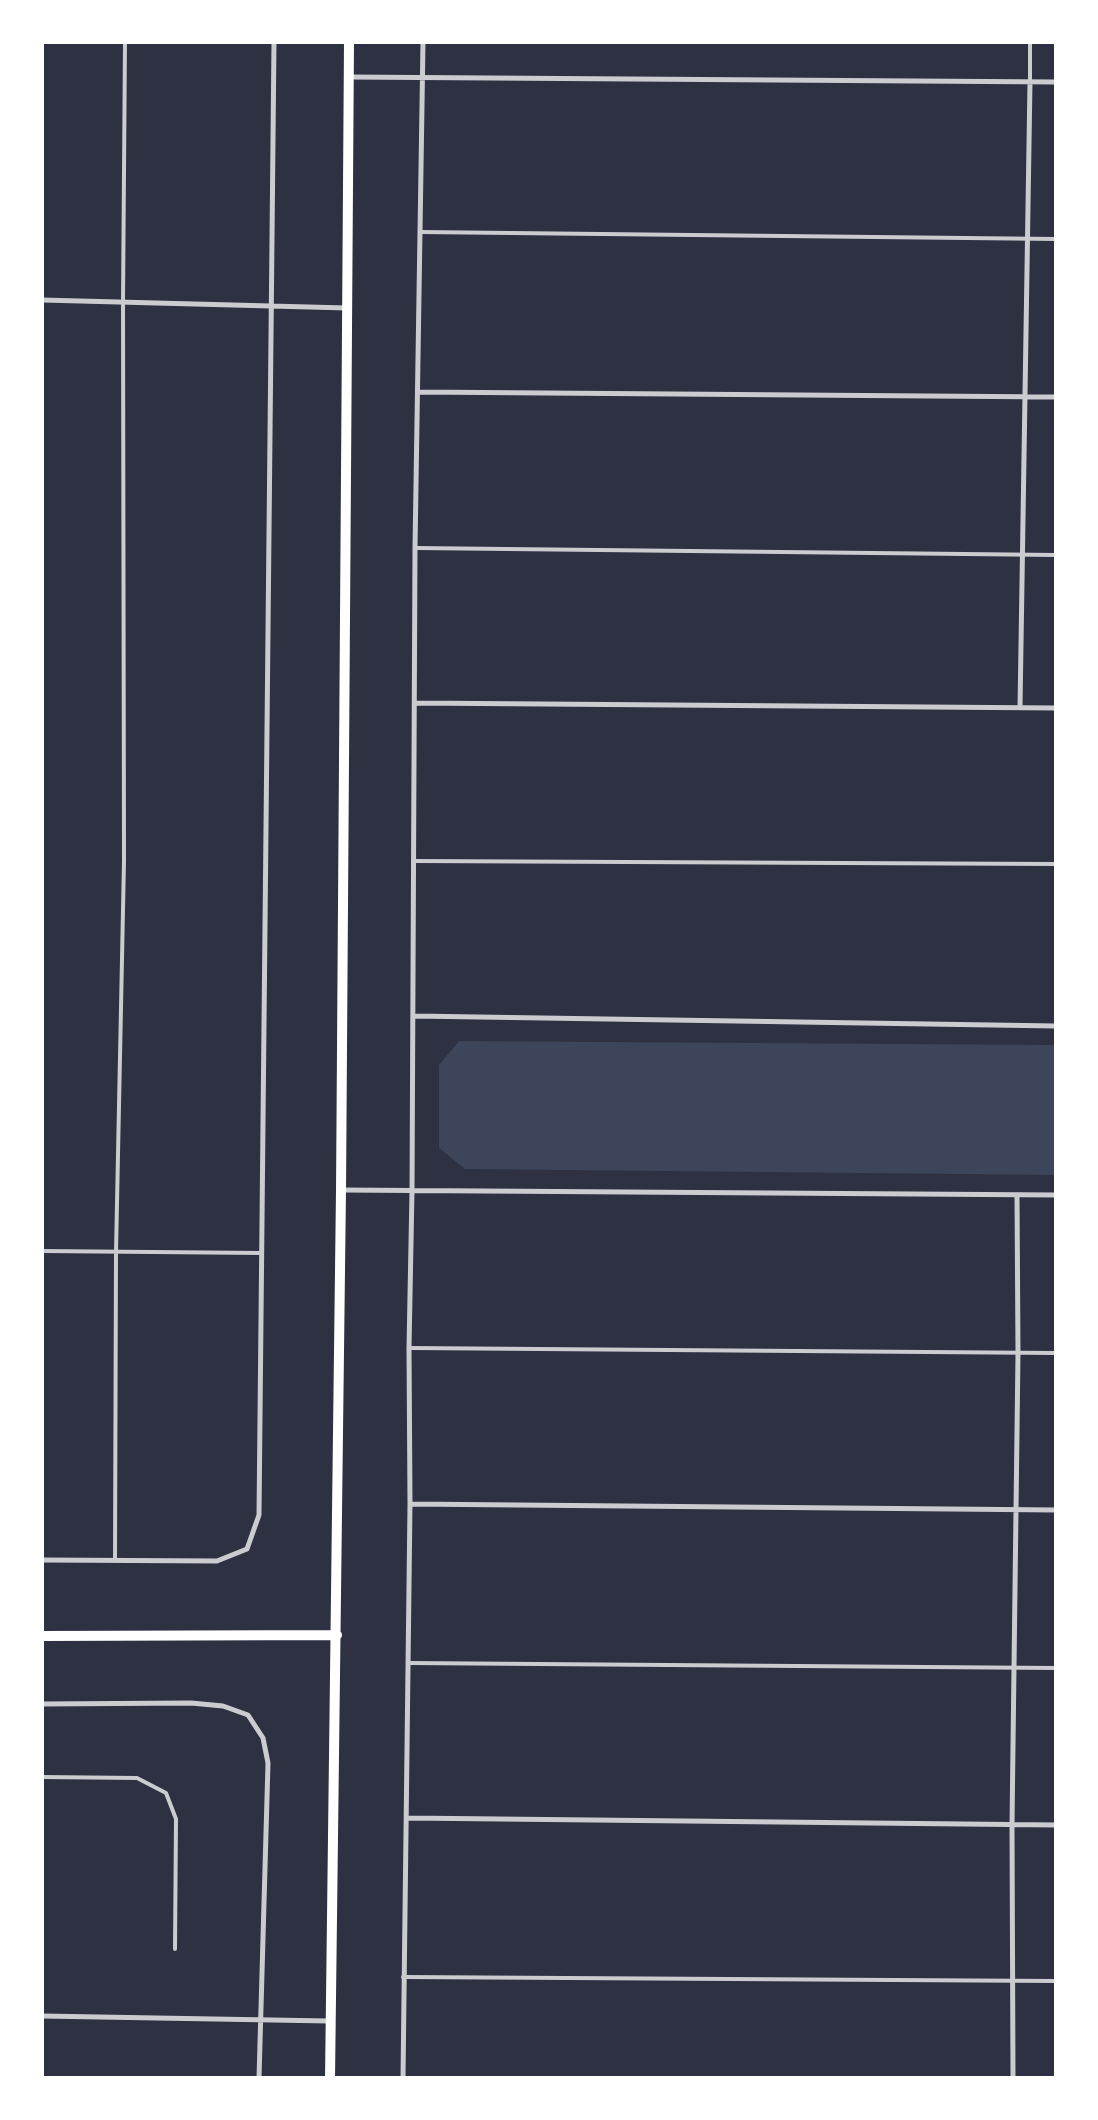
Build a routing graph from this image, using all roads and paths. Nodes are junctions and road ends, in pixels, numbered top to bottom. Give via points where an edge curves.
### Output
1 (125, 42) edge
2 (274, 42) edge
3 (349, 42) edge
4 (423, 42) edge
5 (1030, 42) edge
6 (349, 77) junction
7 (423, 78) junction
8 (1030, 82) junction
9 (1056, 82) edge
10 (420, 232) junction
11 (1028, 240) junction
12 (1056, 240) edge
13 (42, 300) edge
14 (123, 302) junction
15 (272, 306) junction
16 (347, 308) junction
17 (418, 392) junction
18 (1026, 397) junction
19 (1056, 397) edge
20 (415, 548) junction
21 (1024, 555) junction
22 (1056, 555) edge
23 (415, 703) junction
24 (1020, 707) junction
25 (1056, 708) edge
26 (412, 860) junction
27 (1056, 864) edge
28 (414, 1016) junction
29 (1056, 1026) edge
30 (341, 1190) junction
31 (412, 1191) junction
32 (1017, 1195) junction
33 (1056, 1195) edge
34 (42, 1251) edge
35 (116, 1252) junction
36 (262, 1253) junction
37 (409, 1348) junction
38 (1018, 1353) junction
39 (1056, 1353) edge
40 (410, 1504) junction
41 (1017, 1509) junction
42 (1056, 1510) edge
43 (42, 1560) edge
44 (115, 1560) junction
45 (337, 1635) junction
46 (42, 1636) edge
47 (407, 1663) junction
48 (1014, 1668) junction
49 (1056, 1668) edge
50 (42, 1704) edge
51 (42, 1777) edge
52 (407, 1818) junction
53 (1012, 1825) junction
54 (1056, 1825) edge
55 (175, 1949) dead end
56 (403, 1977) junction
57 (1012, 1980) junction
58 (1056, 1981) edge
59 (42, 2016) edge
60 (259, 2020) junction
61 (329, 2021) junction
62 (259, 2078) edge
63 (330, 2078) edge
64 (403, 2078) edge
65 (1012, 2078) edge

1 - 14 lane
2 - 15 street
3 - 6 main road
4 - 7 street
5 - 8 lane
6 - 7 street
6 - 16 main road
7 - 8 street
7 - 10 street
8 - 9 street
8 - 11 street
10 - 11 lane
10 - 17 street
11 - 12 lane
11 - 18 street
13 - 14 street
14 - 15 street
14 - 35 lane via 124,860
15 - 16 street
15 - 36 street
16 - 30 main road
17 - 18 street
17 - 20 street
18 - 19 street
18 - 21 street
20 - 21 lane
20 - 23 street
21 - 22 lane
21 - 24 street
23 - 24 street
23 - 26 street
24 - 25 street
26 - 27 lane
26 - 28 street
28 - 29 street
28 - 31 street
30 - 31 street
30 - 45 main road
31 - 32 street
31 - 37 street
32 - 33 street
32 - 38 street
34 - 35 lane
35 - 36 lane
35 - 44 lane
36 - 44 street via 259,1515 247,1549 217,1561
37 - 38 lane
37 - 40 street
38 - 39 lane
38 - 41 street
40 - 41 street
40 - 47 street
41 - 42 street
41 - 48 street
43 - 44 street
45 - 46 main road
45 - 61 main road
47 - 48 lane
47 - 52 street
48 - 49 lane
48 - 53 street
50 - 60 street via 191,1703 223,1706 248,1715 263,1738 268,1763
51 - 55 lane via 137,1778 166,1793 176,1819
52 - 53 street
52 - 56 street
53 - 54 street
53 - 57 street
56 - 57 lane
56 - 64 street
57 - 58 lane
57 - 65 street
59 - 60 street
60 - 61 street
60 - 62 street
61 - 63 main road

